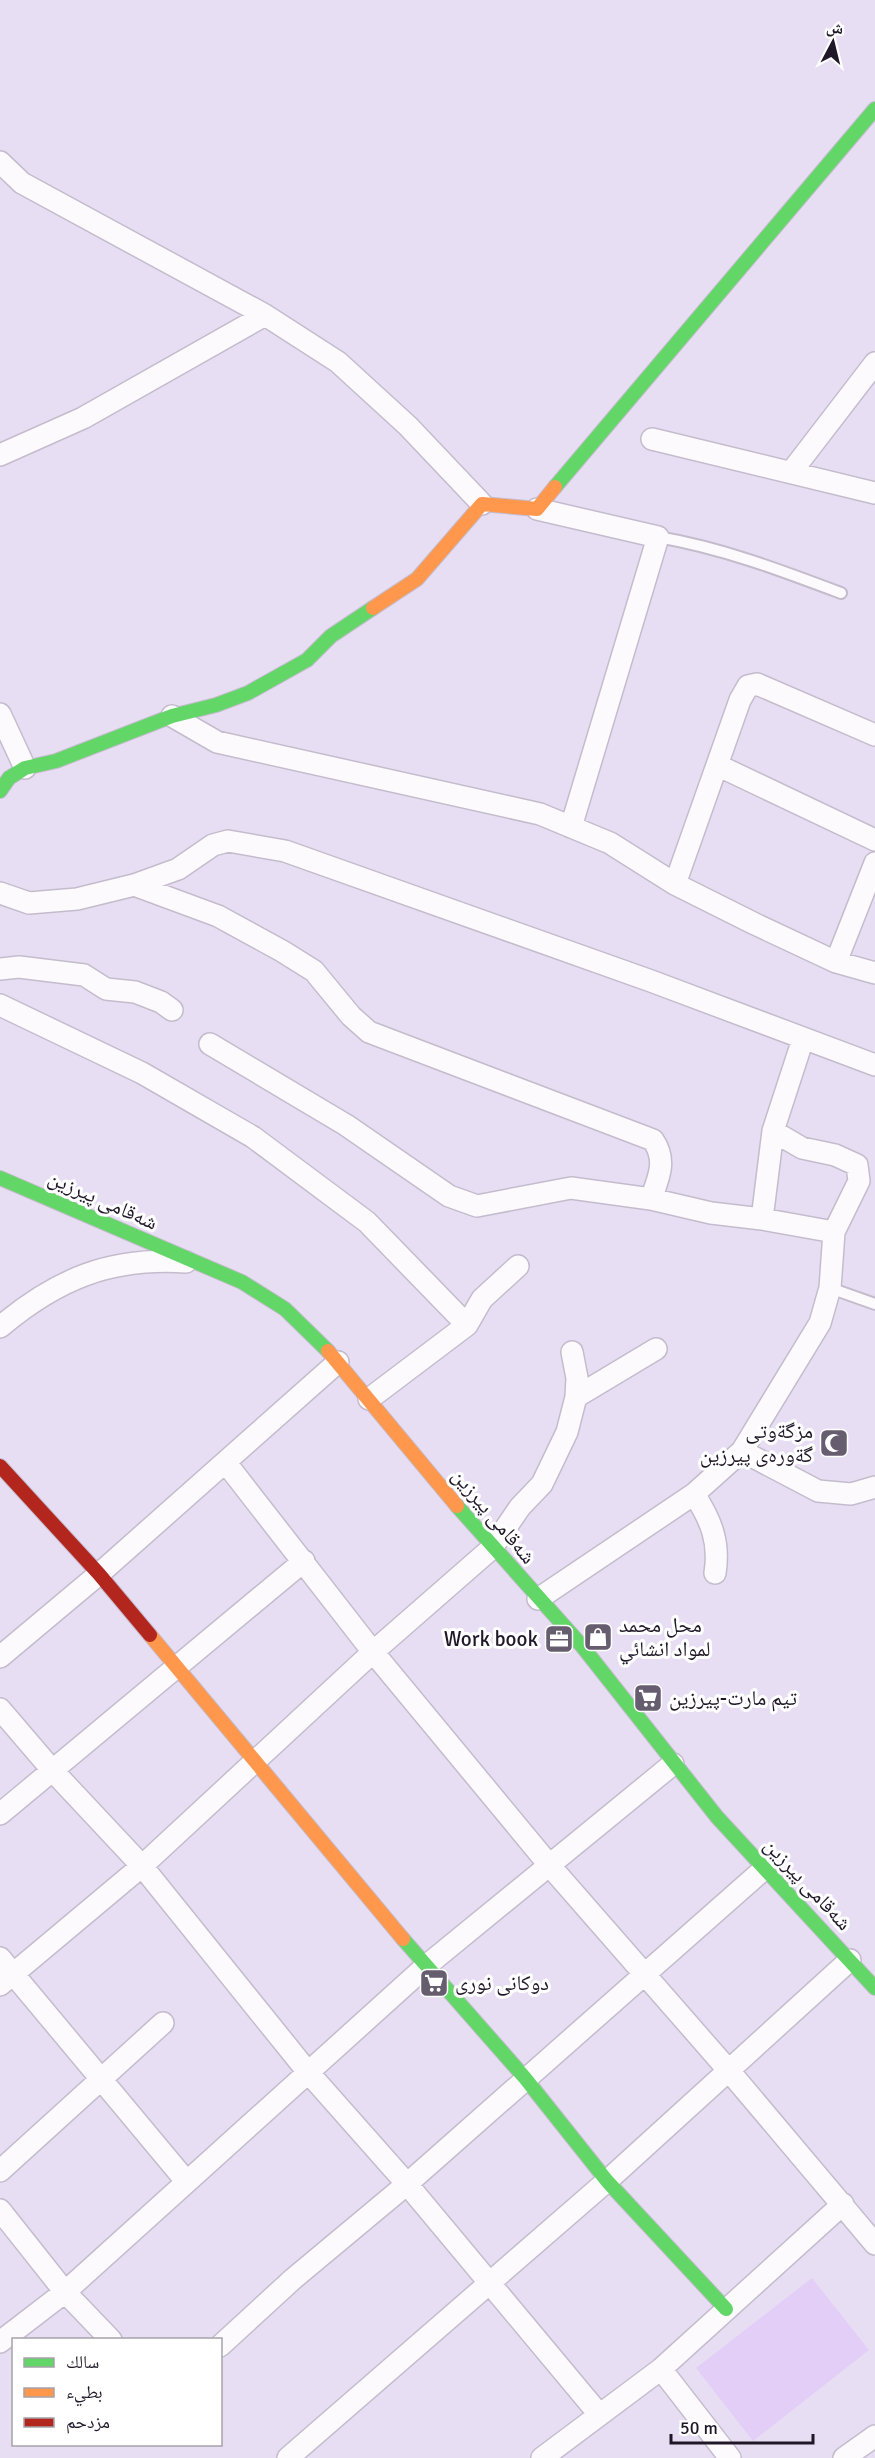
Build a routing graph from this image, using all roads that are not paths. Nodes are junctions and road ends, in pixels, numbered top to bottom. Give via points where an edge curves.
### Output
1 (875, 109) edge
2 (0, 162) edge
3 (265, 315) junction
4 (875, 363) edge
5 (652, 439) dead end
6 (0, 455) edge
7 (792, 471) junction
8 (875, 493) edge
9 (482, 504) junction
10 (537, 509) junction
11 (658, 537) junction
12 (841, 593) dead end
13 (0, 714) edge
14 (172, 716) junction
15 (875, 735) edge
16 (717, 765) junction
17 (25, 768) junction
18 (0, 791) edge
19 (571, 827) junction
20 (875, 840) edge
21 (875, 863) edge
22 (675, 884) junction
23 (134, 885) junction
24 (0, 893) edge
25 (836, 962) junction
26 (0, 969) edge
27 (875, 973) edge
28 (0, 1005) edge
29 (172, 1010) dead end
30 (803, 1039) junction
31 (210, 1044) dead end
32 (875, 1065) edge
33 (773, 1131) junction
34 (0, 1178) edge
35 (651, 1199) junction
36 (762, 1219) junction
37 (834, 1232) junction
38 (192, 1263) junction
39 (518, 1266) dead end
40 (830, 1288) junction
41 (875, 1304) edge
42 (467, 1325) junction
43 (0, 1327) edge
44 (656, 1349) dead end
45 (572, 1352) dead end
46 (338, 1362) junction
47 (576, 1397) junction
48 (369, 1399) junction
49 (742, 1451) junction
50 (226, 1463) junction
51 (0, 1466) edge
52 (875, 1487) edge
53 (694, 1494) junction
54 (492, 1548) junction
55 (304, 1561) junction
56 (715, 1573) dead end
57 (99, 1574) junction
58 (538, 1599) junction
59 (373, 1652) junction
60 (0, 1657) edge
61 (177, 1668) junction
62 (0, 1709) edge
63 (256, 1763) junction
64 (673, 1764) junction
65 (52, 1771) junction
66 (0, 1814) edge
67 (142, 1866) junction
68 (550, 1866) junction
69 (764, 1869) junction
70 (850, 1960) junction
71 (426, 1966) junction
72 (4, 1972) edge
73 (644, 1974) junction
74 (875, 1988) edge
75 (163, 2023) dead end
76 (307, 2071) junction
77 (730, 2072) junction
78 (102, 2078) junction
79 (525, 2078) junction
80 (0, 2171) edge
81 (186, 2181) junction
82 (608, 2181) junction
83 (407, 2184) junction
84 (843, 2204) junction
85 (0, 2210) edge
86 (875, 2244) edge
87 (490, 2282) junction
88 (65, 2292) junction
89 (726, 2309) junction
90 (109, 2338) edge
91 (0, 2342) edge
92 (222, 2344) edge
93 (661, 2368) junction
94 (598, 2413) junction
95 (875, 2436) edge
96 (288, 2458) edge
97 (542, 2458) edge
98 (730, 2458) edge
99 (844, 2458) edge

1 - 10 street
2 - 3 street via 22,183
3 - 6 street via 83,418
3 - 9 street via 338,362 408,426
4 - 7 street
5 - 7 street
7 - 8 street
9 - 10 street
9 - 14 street via 417,579 332,636 307,660 248,693
10 - 11 street
11 - 12 lane via 748,558
11 - 19 street
13 - 17 street
14 - 17 street via 96,747
14 - 19 street via 217,742 540,814
15 - 16 street via 752,684 740,700
16 - 20 street
16 - 22 street
17 - 18 street via 9,778
19 - 22 street via 610,843
21 - 25 street
22 - 25 street
23 - 24 street via 77,899 29,903
23 - 30 street via 178,869 213,845 228,841 285,851
23 - 35 street via 218,916 314,970 369,1032 653,1140 661,1151 660,1175
25 - 27 street
26 - 29 street via 19,967 84,975 106,988 135,992
28 - 42 street via 142,1073 253,1137 367,1222
30 - 32 street
30 - 33 street
31 - 35 street via 346,1125 458,1200 477,1206 571,1188
33 - 36 street
33 - 37 street via 802,1148 835,1155 857,1165 859,1181
34 - 38 street, شەقامی پیرزین
35 - 36 street via 711,1213
36 - 37 street
37 - 40 street
38 - 43 street via 146,1261 78,1276 34,1299
38 - 46 street, شەقامی پیرزین via 264,1295 304,1325
39 - 42 street via 482,1299
40 - 41 lane
40 - 49 street via 820,1323
42 - 48 street
44 - 47 street
45 - 47 street
46 - 48 street, شەقامی پیرزین
46 - 50 street
47 - 54 street via 567,1432 542,1484 520,1507
48 - 54 street, شەقامی پیرزین
49 - 52 street via 818,1491 851,1494
49 - 53 street
50 - 55 street
50 - 57 street
51 - 57 street
53 - 56 street via 712,1523 718,1557
53 - 58 street
54 - 58 street, شەقامی پیرزین
54 - 59 street
55 - 59 street
55 - 61 street
57 - 60 street
57 - 61 street
58 - 64 street, شەقامی پیرزین via 603,1671
59 - 63 street
59 - 68 street
61 - 63 street
61 - 65 street
62 - 65 street
63 - 67 street
63 - 71 street
64 - 68 street
64 - 69 street, شەقامی پیرزین
65 - 66 street
65 - 67 street
67 - 72 street
67 - 76 street
68 - 71 street
68 - 73 street
69 - 70 street, شەقامی پیرزین
69 - 73 street
70 - 74 street, شەقامی پیرزین
70 - 77 street
71 - 76 street
71 - 79 street
72 - 78 street
73 - 77 street
73 - 79 street
75 - 78 street
76 - 81 street
76 - 83 street
77 - 82 street
77 - 84 street
78 - 80 street
78 - 81 street
79 - 82 street
79 - 83 street
81 - 88 street
82 - 87 street
82 - 89 street
83 - 87 street
83 - 92 street
84 - 86 street
84 - 89 street
85 - 88 street
87 - 94 street
87 - 96 street
88 - 90 street
88 - 91 street
89 - 93 street
93 - 94 street
93 - 98 street
94 - 97 street
95 - 99 street

